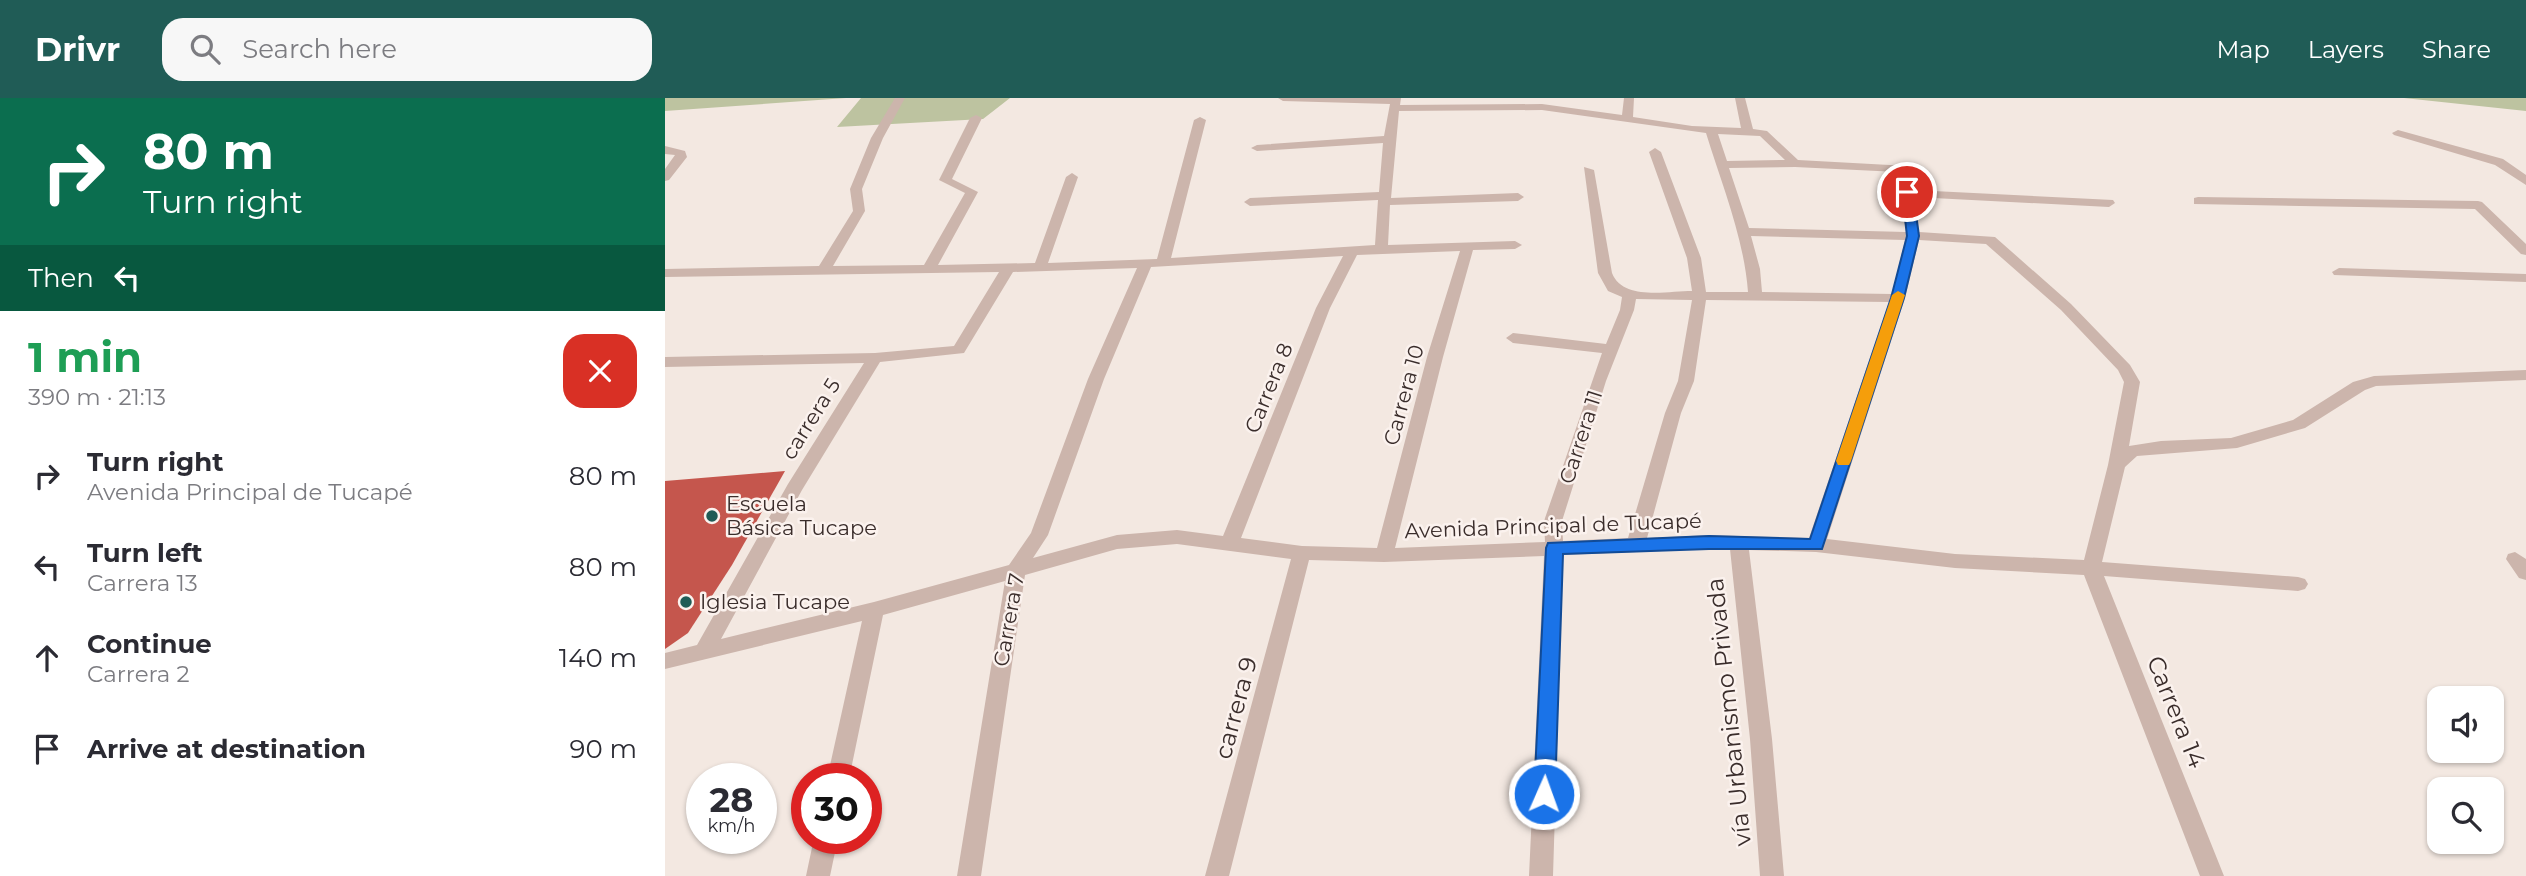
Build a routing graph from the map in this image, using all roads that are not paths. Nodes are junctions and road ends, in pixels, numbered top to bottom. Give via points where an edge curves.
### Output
1 (900, 98) edge
2 (1283, 98) edge
3 (1629, 98) edge
4 (1740, 98) edge
5 (1396, 102) edge
6 (976, 118) dead end
7 (1627, 118) junction
8 (1200, 120) dead end
9 (1711, 130) junction
10 (1748, 133) junction
11 (2398, 133) dead end
12 (1389, 139) junction
13 (1257, 148) dead end
14 (665, 150) edge
15 (1655, 152) dead end
16 (1795, 163) junction
17 (1722, 165) junction
18 (1588, 170) dead end
19 (665, 177) edge
20 (1072, 177) dead end
21 (2526, 181) edge
22 (1907, 192) junction
23 (1518, 197) dead end
24 (1383, 199) junction
25 (2198, 201) dead end
26 (1250, 202) dead end
27 (2109, 203) dead end
28 (1743, 232) junction
29 (1913, 236) junction
30 (2511, 237) junction
31 (2526, 238) edge
32 (1515, 245) dead end
33 (1467, 248) junction
34 (1381, 249) junction
35 (2526, 251) edge
36 (1352, 252) junction
37 (1154, 263) junction
38 (1040, 267) junction
39 (929, 268) junction
40 (1008, 268) junction
41 (824, 270) junction
42 (2339, 272) dead end
43 (665, 273) edge
44 (2526, 278) edge
45 (1629, 295) junction
46 (1700, 296) junction
47 (1755, 296) junction
48 (1898, 298) junction
49 (1513, 338) dead end
50 (1612, 349) junction
51 (875, 358) junction
52 (665, 362) edge
53 (2526, 375) edge
54 (2117, 464) junction
55 (1230, 542) junction
56 (1739, 543) junction
57 (1816, 545) junction
58 (1635, 546) junction
59 (1554, 548) junction
60 (1302, 553) junction
61 (1384, 555) junction
62 (2091, 568) junction
63 (1016, 569) junction
64 (2298, 584) dead end
65 (874, 610) junction
66 (704, 651) junction
67 (665, 660) edge
68 (841, 763) edge
69 (822, 854) edge
70 (817, 876) edge
71 (969, 876) edge
72 (1217, 876) edge
73 (1541, 876) edge
74 (1772, 876) edge
75 (2212, 876) edge

1 - 41 street via 856,189 859,211
2 - 5 street
3 - 7 street
4 - 10 street
5 - 7 street via 1542,107
5 - 12 street
6 - 39 street via 944,180 972,192
7 - 9 street
8 - 37 street, Carrera 7
9 - 10 street
9 - 17 street
10 - 16 street via 1763,133
11 - 21 street via 2498,162
12 - 13 street
12 - 24 street
14 - 19 street via 681,153 681,157
15 - 46 street via 1691,248
16 - 17 street
16 - 22 street via 1904,169
17 - 28 street
18 - 45 street via 1605,273 1610,288
20 - 38 street
22 - 27 street
22 - 29 street
23 - 24 street
24 - 26 street
24 - 34 street
25 - 30 street via 2478,205
28 - 29 street
28 - 47 street
29 - 48 street
29 - 54 street via 1990,240 2066,307 2125,368 2131,382
30 - 31 street
30 - 35 street
32 - 33 street
33 - 34 street
33 - 61 street, Carrera 10
34 - 36 street
36 - 37 street
36 - 55 street, Carrera 8 via 1323,308
37 - 38 street
37 - 63 street, Carrera 7 via 1096,379 1039,535
38 - 40 street
39 - 40 street
39 - 41 street
40 - 51 street via 959,350
41 - 43 street
42 - 44 street
45 - 46 street
45 - 50 street, Carrera 11
46 - 47 street
46 - 58 street via 1686,381
47 - 48 street
48 - 57 street
49 - 50 street
50 - 59 street, Carrera 11 via 1553,521
51 - 52 street
51 - 66 street, carrera 5 via 794,488
53 - 54 street via 2374,382 2359,386 2299,424 2231,443 2132,452
54 - 62 street
55 - 60 street, Avenida Principal de Tucapé
55 - 63 street, Avenida Principal de Tucapé via 1177,537 1117,542
56 - 57 street, Avenida Principal de Tucapé
56 - 58 street, Avenida Principal de Tucapé
56 - 74 street, vía Urbanismo Privada
57 - 62 street, Avenida Principal de Tucapé via 1955,561
58 - 59 street, Avenida Principal de Tucapé
59 - 61 street, Avenida Principal de Tucapé
59 - 73 street, Carrera 11
60 - 61 street, Avenida Principal de Tucapé
60 - 72 street, carrera 9
62 - 64 street
62 - 75 street, Carrera 14
63 - 65 street, Avenida Principal de Tucapé
63 - 71 street, Carrera 7
65 - 66 street, Avenida Principal de Tucapé
65 - 68 street
66 - 67 street, Avenida Principal de Tucapé
69 - 70 street

